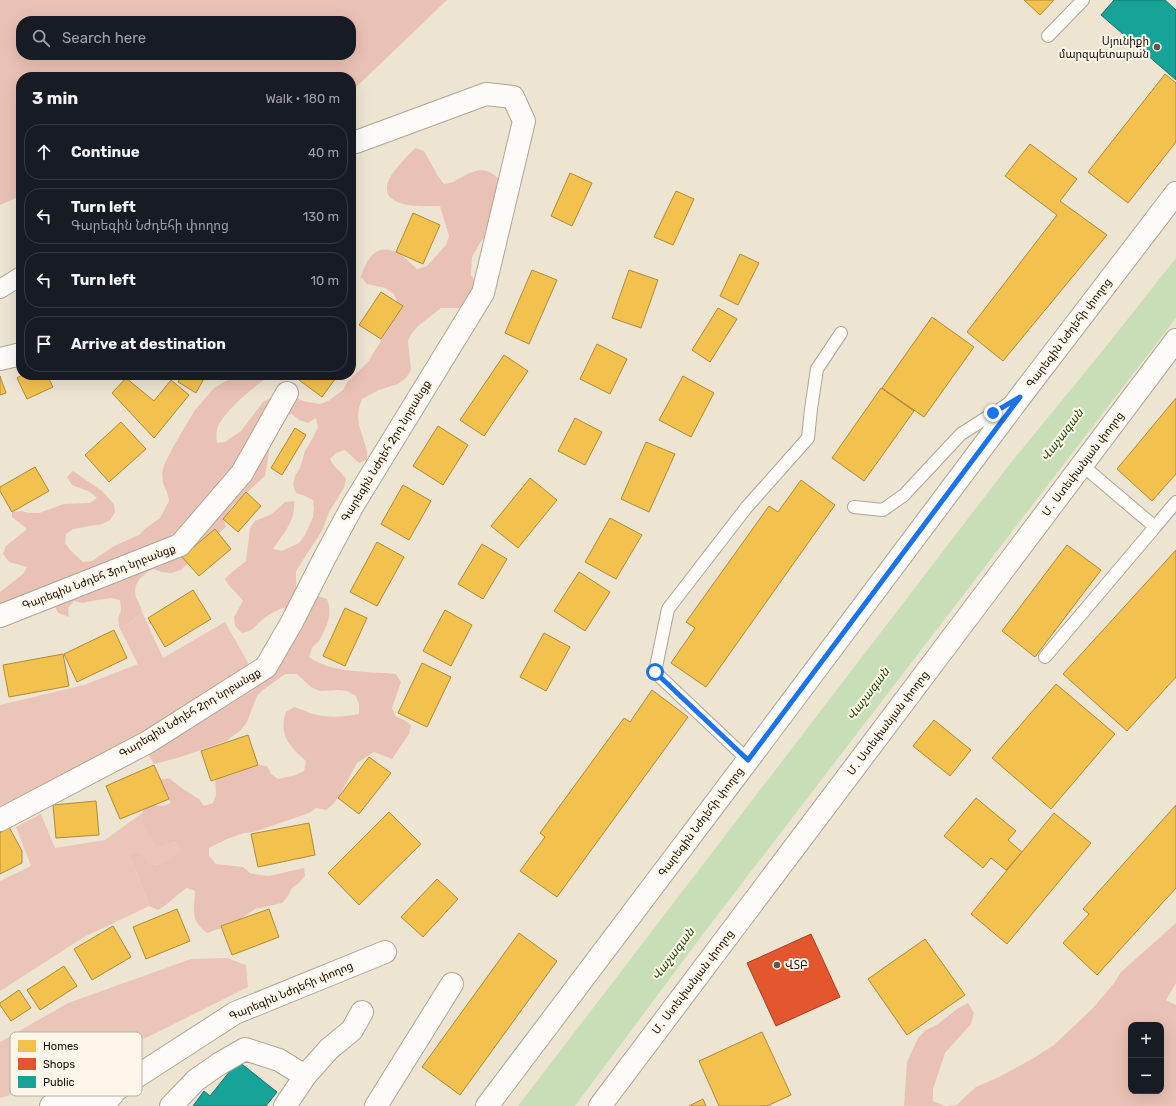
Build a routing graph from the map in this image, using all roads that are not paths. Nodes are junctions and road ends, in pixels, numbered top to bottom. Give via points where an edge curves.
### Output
1 (1083, 0) edge
2 (1048, 36) dead end
3 (356, 143) edge
4 (1176, 193) edge
5 (16, 279) edge
6 (0, 289) edge
7 (841, 333) dead end
8 (1176, 340) edge
9 (16, 355) edge
10 (0, 359) edge
11 (287, 393) dead end
12 (1020, 397) junction
13 (1082, 465) junction
14 (1176, 502) edge
15 (854, 507) dead end
16 (1155, 527) junction
17 (0, 616) edge
18 (1045, 657) dead end
19 (748, 760) junction
20 (0, 820) edge
21 (385, 952) dead end
22 (452, 984) dead end
23 (362, 1012) dead end
24 (142, 1076) edge
25 (305, 1076) junction
26 (110, 1098) edge
27 (51, 1106) edge
28 (171, 1106) edge
29 (285, 1106) edge
30 (376, 1106) edge
31 (487, 1106) edge
32 (600, 1106) edge

1 - 2 lane
3 - 20 street, Գարեգին Նժդեհ 2րդ նրբանցք via 486,94 513,97 524,120 483,293 353,504 292,622 266,666 148,742
4 - 12 street, Գարեգին Նժդեհի փողոց
5 - 6 street
7 - 19 lane via 817,369 808,438 746,508 668,608 655,672
8 - 13 street, Մ․ Ստեփանյան փողոց
9 - 10 street
11 - 17 street, Գարեգին Նժդեհ 3րդ նրբանցք via 242,473 180,545
12 - 15 lane via 960,434 904,495 882,510
12 - 19 street, Գարեգին Նժդեհի փողոց
13 - 16 lane
13 - 32 street, Մ․ Ստեփանյան փողոց
14 - 16 lane
16 - 18 lane
19 - 31 street, Գարեգին Նժդեհի փողոց
21 - 24 street, Գարեգին Նժդեհի փողոց via 235,1013
22 - 30 street
23 - 25 street via 352,1030 329,1049
25 - 28 street via 280,1060 245,1049 196,1080
25 - 29 street
26 - 27 street, Գարեգին Նժդեհի փողոց

